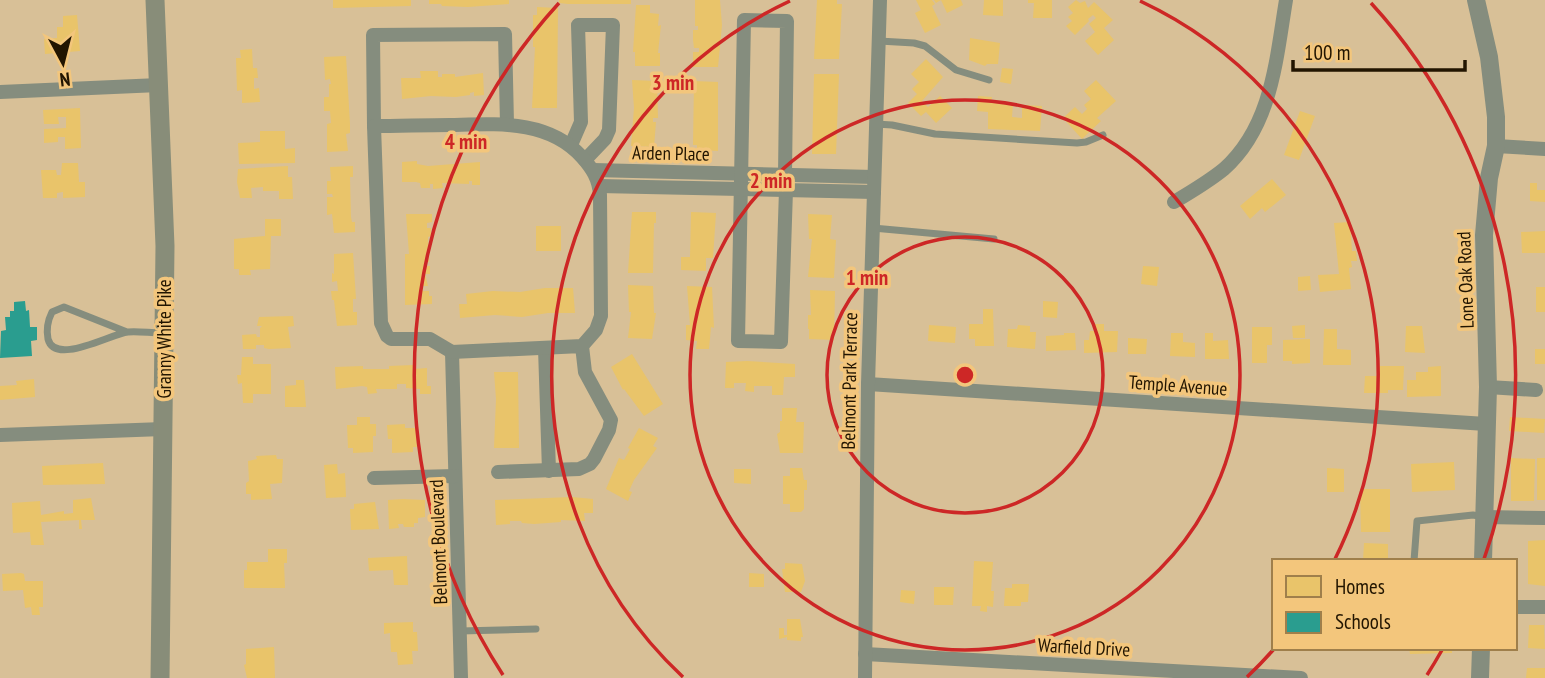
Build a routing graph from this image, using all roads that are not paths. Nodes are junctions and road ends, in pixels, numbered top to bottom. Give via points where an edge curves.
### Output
1 (155, 0) edge
2 (880, 0) edge
3 (1286, 0) edge
4 (1476, 0) edge
5 (879, 41) junction
6 (989, 80) dead end
7 (159, 85) junction
8 (0, 92) edge
9 (507, 124) junction
10 (876, 124) junction
11 (374, 126) junction
12 (1103, 135) dead end
13 (571, 145) junction
14 (1496, 146) junction
15 (1545, 149) edge
16 (589, 165) junction
17 (742, 174) junction
18 (785, 174) junction
19 (874, 177) junction
20 (599, 186) junction
21 (741, 189) junction
22 (786, 190) junction
23 (874, 192) junction
24 (1174, 202) dead end
25 (872, 228) junction
26 (994, 239) dead end
27 (127, 332) junction
28 (165, 333) junction
29 (582, 346) junction
30 (545, 348) junction
31 (452, 352) junction
32 (868, 384) junction
33 (1488, 387) junction
34 (1536, 390) dead end
35 (1486, 424) junction
36 (163, 429) junction
37 (0, 435) edge
38 (549, 471) junction
39 (498, 472) dead end
40 (455, 476) junction
41 (374, 478) dead end
42 (1485, 517) junction
43 (1545, 517) edge
44 (1414, 559) edge
45 (1483, 559) edge
46 (1517, 607) edge
47 (1545, 607) edge
48 (536, 629) dead end
49 (460, 631) junction
50 (1481, 650) edge
51 (865, 654) junction
52 (160, 678) edge
53 (461, 678) edge
54 (865, 678) edge
55 (1301, 678) edge
56 (1480, 678) edge

1 - 7 main road, Granny White Pike
2 - 5 street, Belmont Park Terrace
3 - 24 street via 1260,120 1225,168
4 - 14 street, Lone Oak Road via 1492,76
5 - 6 lane via 925,46 956,70
5 - 10 street, Belmont Park Terrace
7 - 8 street
7 - 28 main road, Granny White Pike
9 - 11 street
9 - 11 street via 505,34 373,35
9 - 13 street via 537,129
10 - 12 lane via 935,134 1077,143
10 - 19 street, Belmont Park Terrace
11 - 31 street via 383,330 391,339 430,339
13 - 16 street
13 - 16 street via 581,122 578,25 613,25 609,130
14 - 15 street
14 - 33 street, Lone Oak Road via 1483,235
16 - 17 street, Arden Place
16 - 20 street
17 - 18 street, Arden Place
17 - 18 street via 744,20 787,21
17 - 21 street
18 - 19 street, Arden Place
19 - 23 street, Belmont Park Terrace
20 - 21 street, Arden Place
20 - 29 street via 601,316
21 - 22 street, Arden Place
21 - 22 street via 738,341 781,342
22 - 23 street, Arden Place
23 - 25 street, Belmont Park Terrace
25 - 26 lane
25 - 32 street, Belmont Park Terrace
27 - 27 lane via 60,350 51,345 47,328 52,312 64,307
27 - 28 lane
28 - 36 main road, Granny White Pike
29 - 30 street
29 - 38 street via 585,372 611,424 590,464
30 - 31 street
30 - 38 street
31 - 40 street, Belmont Boulevard
32 - 35 street, Temple Avenue
32 - 51 street, Belmont Park Terrace
33 - 34 street
33 - 35 street, Lone Oak Road
35 - 42 street, Lone Oak Road
36 - 37 street
36 - 52 main road, Granny White Pike
38 - 39 street
40 - 41 street
40 - 49 street, Belmont Boulevard
42 - 43 street
42 - 44 lane via 1417,521
42 - 45 street, Lone Oak Road
46 - 47 street
48 - 49 lane
49 - 53 street, Belmont Boulevard
50 - 56 street
51 - 54 street, Belmont Park Terrace
51 - 55 street, Warfield Drive

